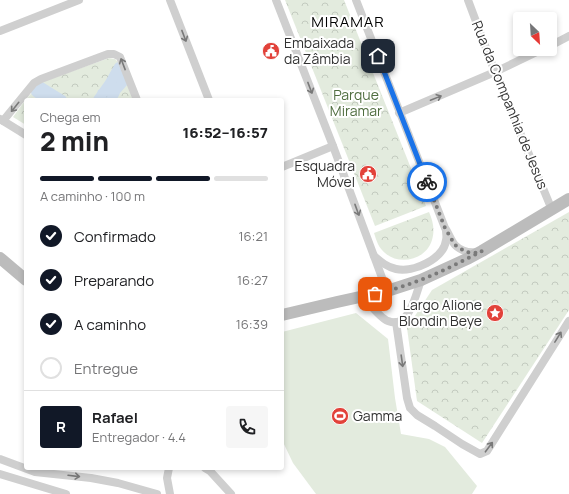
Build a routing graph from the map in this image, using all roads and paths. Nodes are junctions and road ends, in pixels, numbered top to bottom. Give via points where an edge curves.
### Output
1 (79, 0) edge
2 (170, 0) edge
3 (276, 0) edge
4 (356, 0) edge
5 (468, 0) edge
6 (0, 31) edge
7 (569, 36) edge
8 (557, 42) edge
9 (528, 56) edge
10 (495, 72) junction
11 (136, 98) edge
12 (208, 98) edge
13 (399, 113) junction
14 (2, 120) edge
15 (24, 134) edge
16 (333, 146) junction
17 (284, 166) edge
18 (569, 199) edge
19 (552, 210) junction
20 (445, 228) junction
21 (482, 251) junction
22 (374, 256) junction
23 (0, 258) edge
24 (24, 278) edge
25 (421, 280) junction
26 (387, 292) junction
27 (363, 297) junction
28 (284, 315) edge
29 (569, 321) edge
30 (396, 322) junction
31 (0, 458) edge
32 (24, 468) edge
33 (30, 470) edge
34 (40, 470) edge
35 (169, 470) edge
36 (208, 470) edge
37 (35, 472) junction
38 (0, 474) edge
39 (66, 494) edge
40 (157, 494) edge
41 (170, 494) edge
42 (231, 494) edge

1 - 6 street
2 -> 12 street
3 -> 16 street
4 - 13 street
5 - 10 street, Rua da Companhia de Jesus
7 - 8 street
9 - 10 street
13 -> 10 street
10 - 19 street, Rua da Companhia de Jesus
11 -> 14 street via 120,57 108,54 34,83
13 - 20 street
14 - 15 street
16 - 17 street
16 -> 22 street
18 - 19 street
19 - 21 street
20 - 21 street via 455,245 466,252
20 - 22 street via 446,241 441,252 422,265 397,270 385,266
21 - 25 street
22 - 26 street
23 - 24 street
25 - 26 street
25 - 30 street via 410,312 403,320
26 - 27 street
27 - 28 street
27 - 30 street via 383,318
30 -> 29 street via 410,408 417,415 480,454 487,451
31 - 32 street
33 - 37 street
34 - 37 street
35 - 41 street via 167,478
36 - 42 street
37 -> 40 street via 91,478
38 - 39 street

